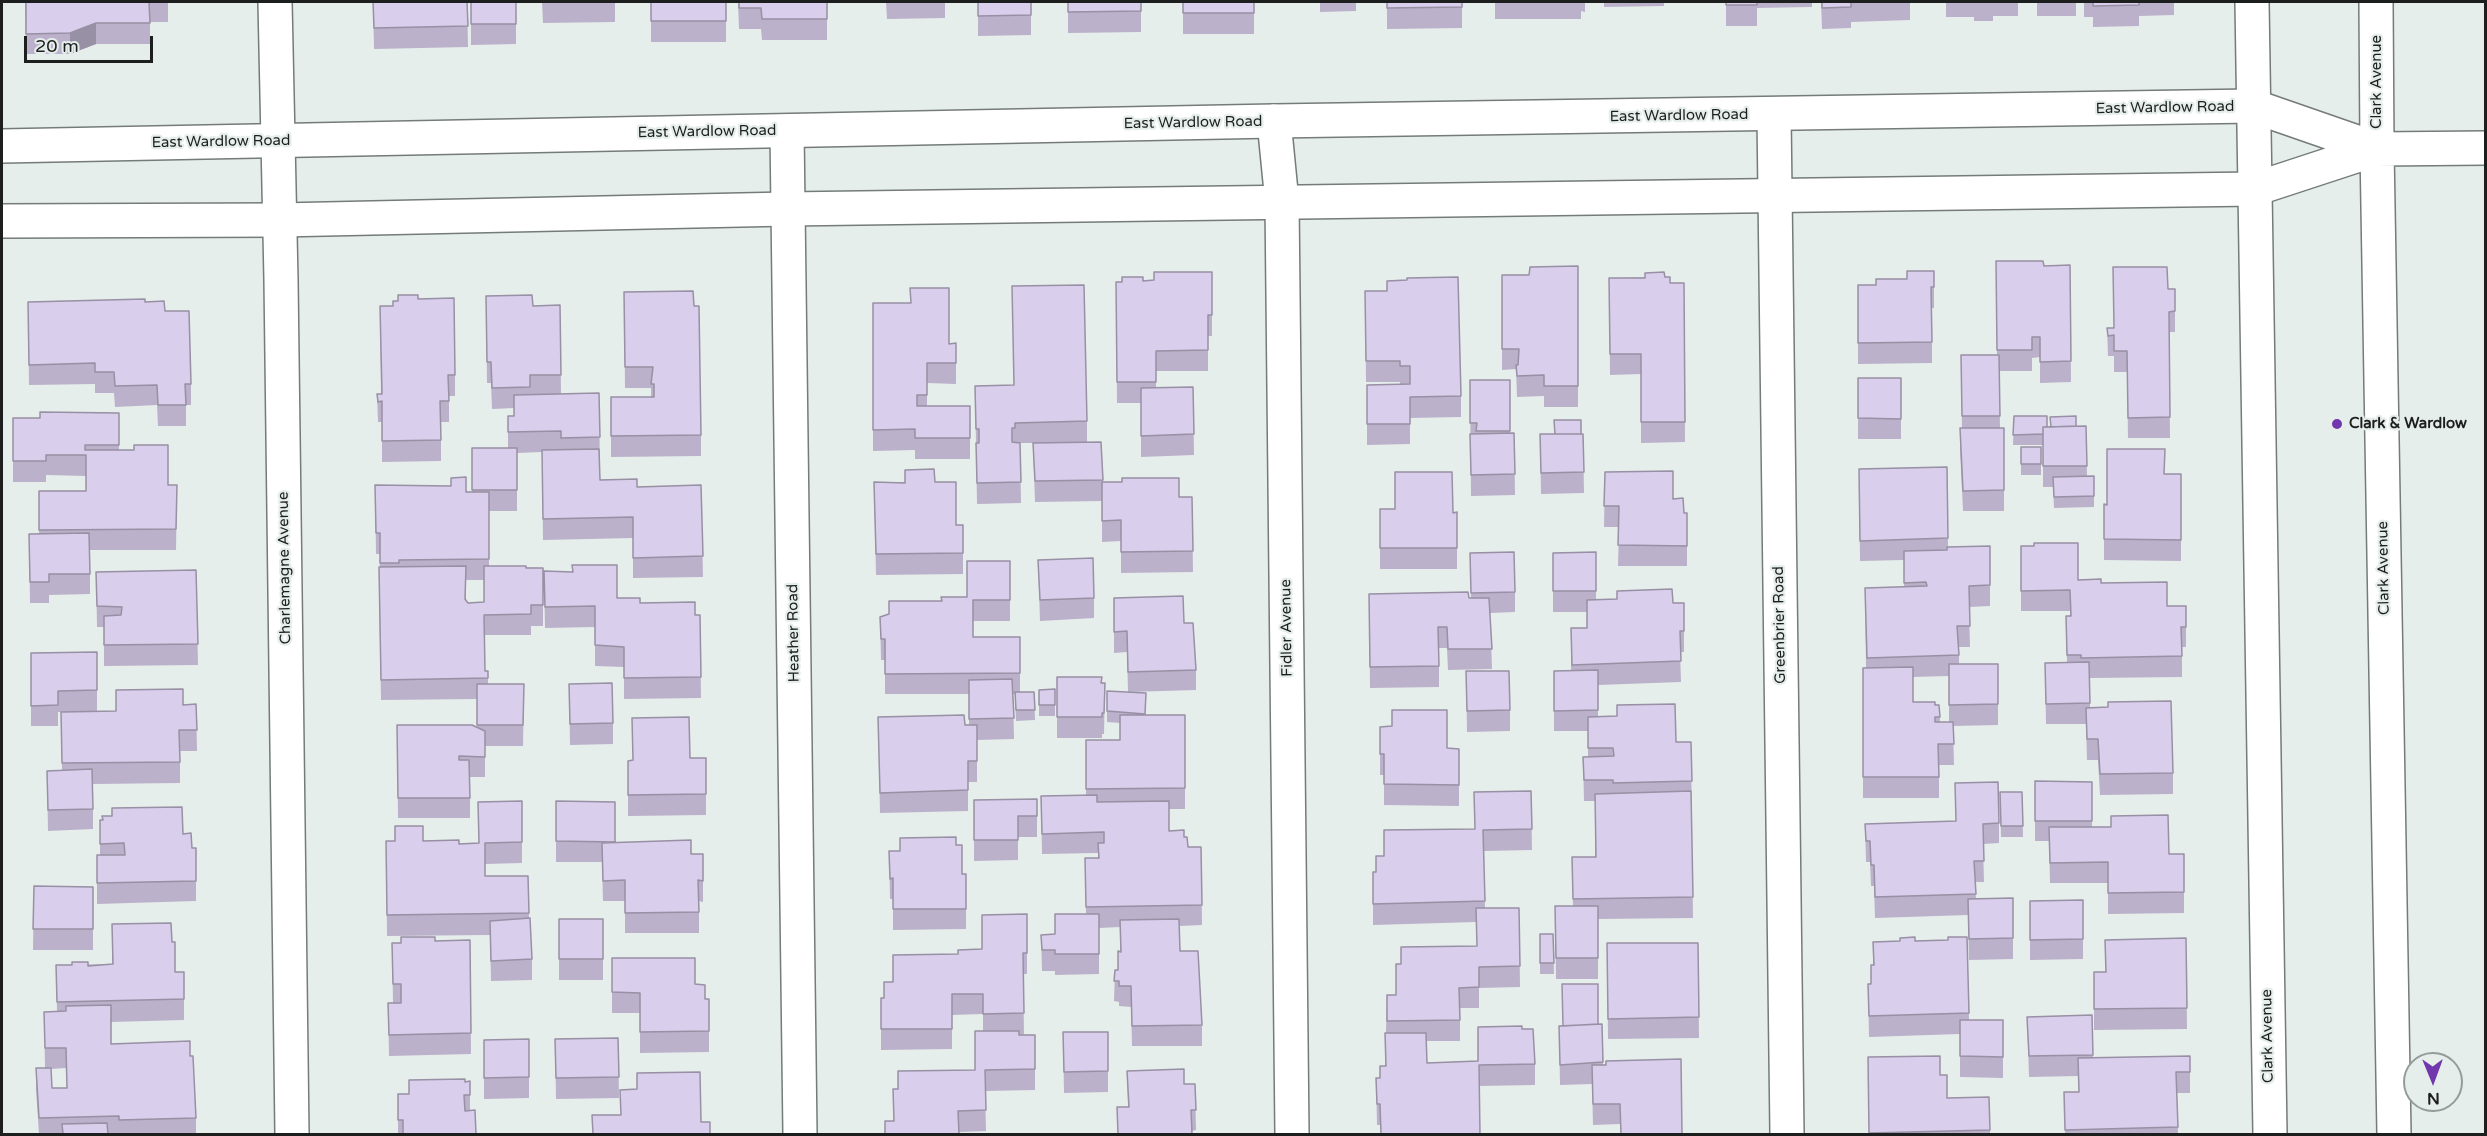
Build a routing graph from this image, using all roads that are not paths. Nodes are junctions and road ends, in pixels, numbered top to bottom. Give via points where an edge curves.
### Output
1 (275, 2) edge
2 (2252, 2) edge
3 (2376, 2) edge
4 (2253, 106) junction
5 (1774, 115) junction
6 (1274, 122) junction
7 (787, 131) junction
8 (278, 141) junction
9 (2, 146) edge
10 (2486, 148) edge
11 (2377, 150) junction
12 (2255, 189) junction
13 (1774, 197) junction
14 (1282, 202) junction
15 (787, 210) junction
16 (280, 220) junction
17 (2, 221) edge
18 (292, 1134) edge
19 (800, 1134) edge
20 (1292, 1134) edge
21 (1787, 1134) edge
22 (2270, 1134) edge
23 (2394, 1134) edge

1 - 8 main road, Charlemagne Avenue
2 - 4 main road, Clark Avenue
3 - 11 main road, Clark Avenue
4 - 5 main road, East Wardlow Road
4 - 11 main road, East Wardlow Road
4 - 12 main road, Clark Avenue
5 - 6 main road, East Wardlow Road
5 - 13 main road, Greenbrier Road
6 - 7 main road, East Wardlow Road
6 - 14 main road, Fidler Avenue
7 - 8 main road, East Wardlow Road
7 - 15 main road, Heather Road
8 - 9 main road, East Wardlow Road
8 - 16 main road, Charlemagne Avenue
10 - 11 main road, East Wardlow Road
11 - 12 main road, East Wardlow Road
11 - 23 main road, Clark Avenue
12 - 13 main road, East Wardlow Road
12 - 22 main road, Clark Avenue
13 - 14 main road, East Wardlow Road
13 - 21 main road, Greenbrier Road
14 - 15 main road, East Wardlow Road
14 - 20 main road, Fidler Avenue
15 - 16 main road, East Wardlow Road
15 - 19 main road, Heather Road
16 - 17 main road, East Wardlow Road
16 - 18 main road, Charlemagne Avenue

